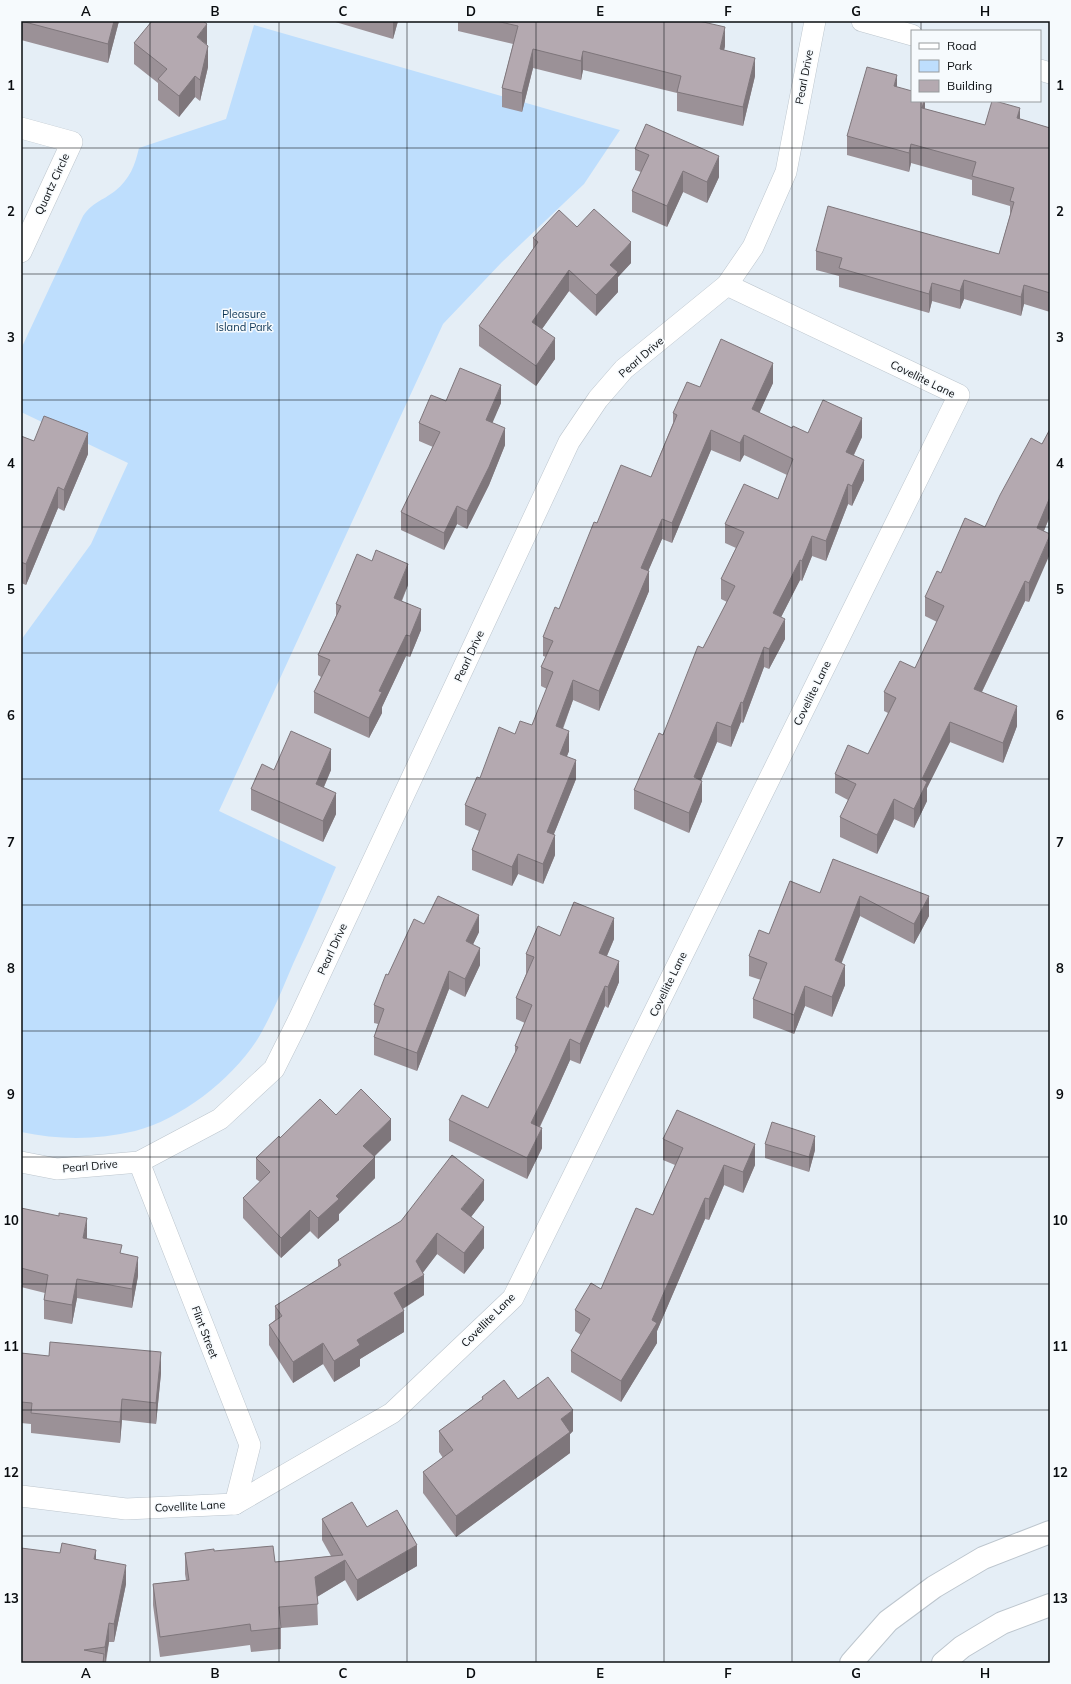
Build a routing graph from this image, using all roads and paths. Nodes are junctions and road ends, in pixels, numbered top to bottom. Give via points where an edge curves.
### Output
1 (815, 21) edge
2 (862, 21) edge
3 (911, 35) edge
4 (21, 128) edge
5 (21, 252) edge
6 (727, 285) junction
7 (21, 1162) edge
8 (139, 1162) junction
9 (21, 1496) edge
10 (235, 1504) junction
11 (1050, 1532) edge
12 (1050, 1605) edge
13 (851, 1663) edge
14 (942, 1663) edge

1 - 6 street, Pearl Drive via 786,172 753,247
2 - 3 street
4 - 5 street, Quartz Circle via 72,142
6 - 8 street, Pearl Drive via 624,369 598,399 570,442 274,1069 220,1119
6 - 10 street, Covellite Lane via 959,395 513,1298 392,1413
7 - 8 street, Pearl Drive via 57,1169
8 - 10 street, Flint Street via 250,1445
9 - 10 street, Covellite Lane via 126,1509
11 - 13 highway via 983,1558 934,1587 888,1621
12 - 14 highway via 1002,1623 962,1647

